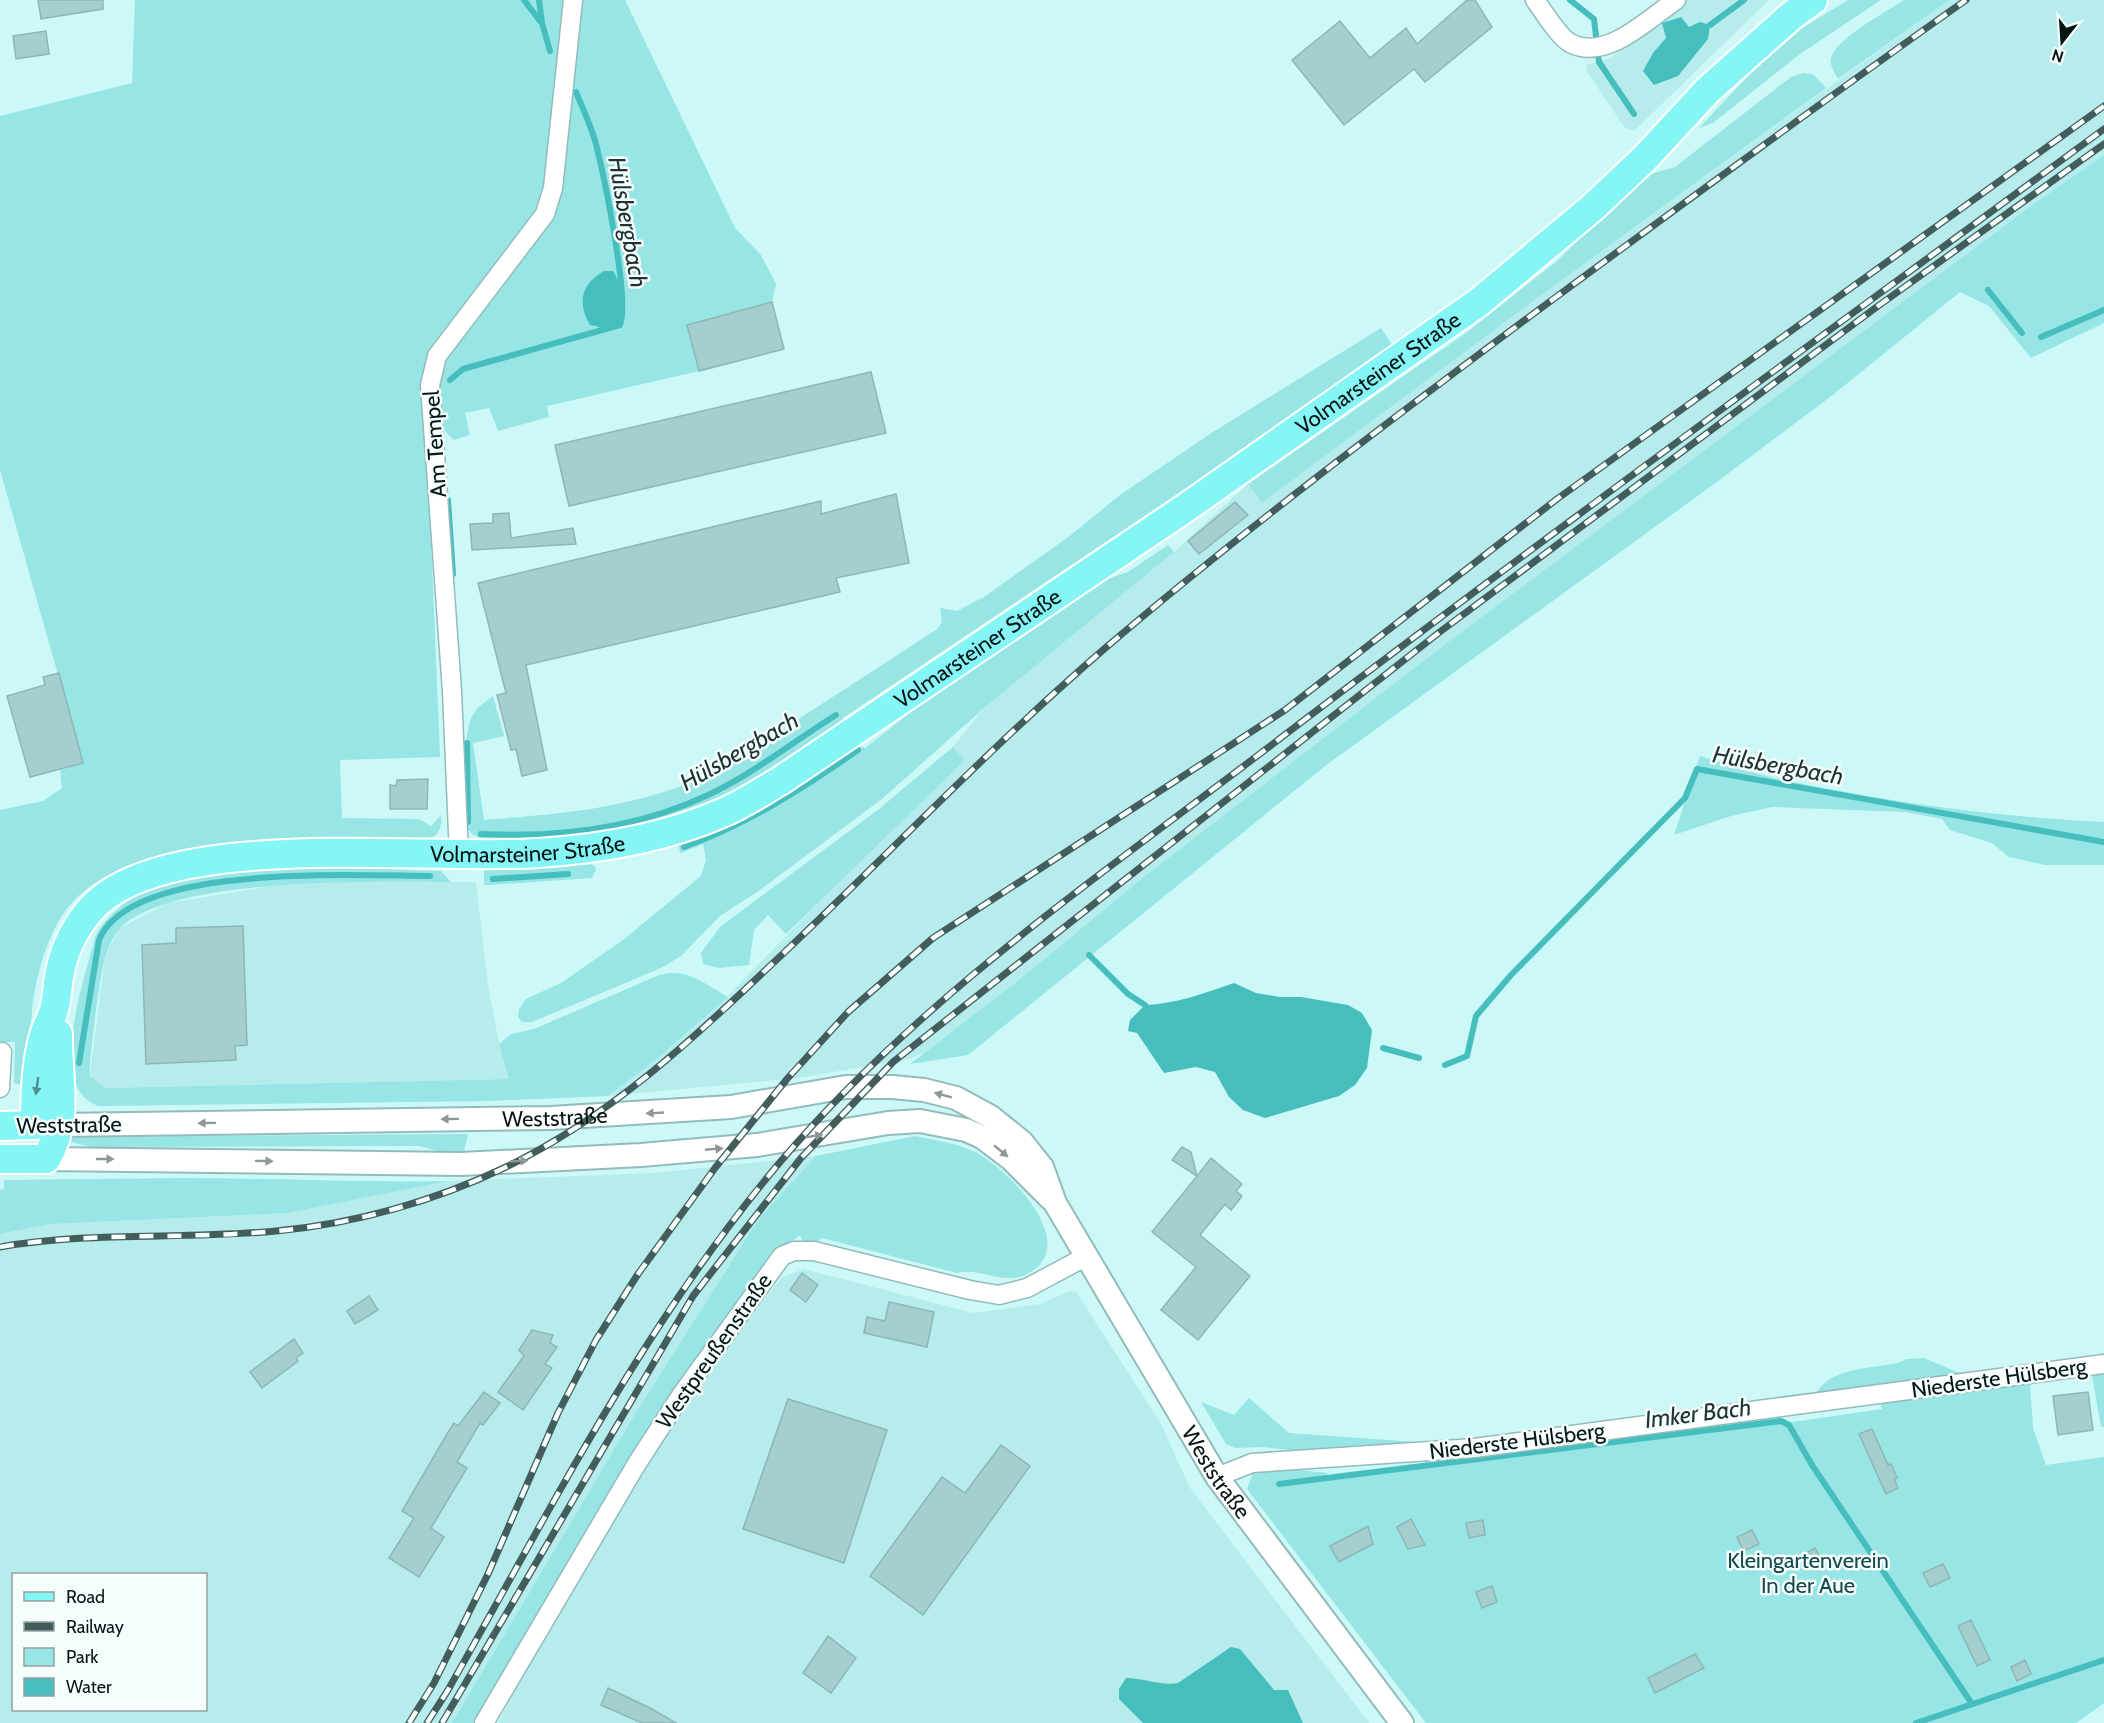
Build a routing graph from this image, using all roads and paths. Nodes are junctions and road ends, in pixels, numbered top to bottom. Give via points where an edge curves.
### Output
1 (573, 0) edge
2 (1535, 0) edge
3 (1676, 0) edge
4 (1813, 0) edge
5 (459, 856) junction
6 (2, 1052) dead end
7 (0, 1088) edge
8 (48, 1125) junction
9 (0, 1126) edge
10 (46, 1159) junction
11 (0, 1160) edge
12 (1055, 1203) junction
13 (1087, 1256) junction
14 (2104, 1364) edge
15 (1217, 1477) junction
16 (484, 1723) edge
17 (1402, 1723) edge

1 - 5 street, Am Tempel via 553,188 544,214 437,356 430,385 452,691
2 - 3 street via 1569,43 1586,48 1609,46
4 - 5 main road, Volmarsteiner Straße via 1708,90 1592,208 1479,302 1184,509 780,781 723,813 635,840 538,853
5 - 8 main road, Volmarsteiner Straße via 265,855 176,866 134,879 95,904 78,926 62,964 54,1009 41,1047 35,1096
6 - 7 street, Weststraße
8 - 9 main road, Weststraße
8 - 10 main road, Volmarsteiner Straße via 56,1144
12 -> 8 street, Weststraße via 1042,1167 1022,1142 991,1117 956,1098 892,1087 846,1087 731,1107 562,1118
10 - 11 main road, Weststraße
10 -> 12 street, Weststraße via 461,1164 756,1145 920,1121 982,1137 1011,1159
12 - 13 street, Weststraße
13 - 15 street, Weststraße
13 - 16 street, Westpreußenstraße via 1027,1288 999,1295 814,1251 794,1251 782,1256 636,1465
14 - 15 street, Niederste Hülsberg via 1474,1448 1252,1463
15 - 17 street, Weststraße

